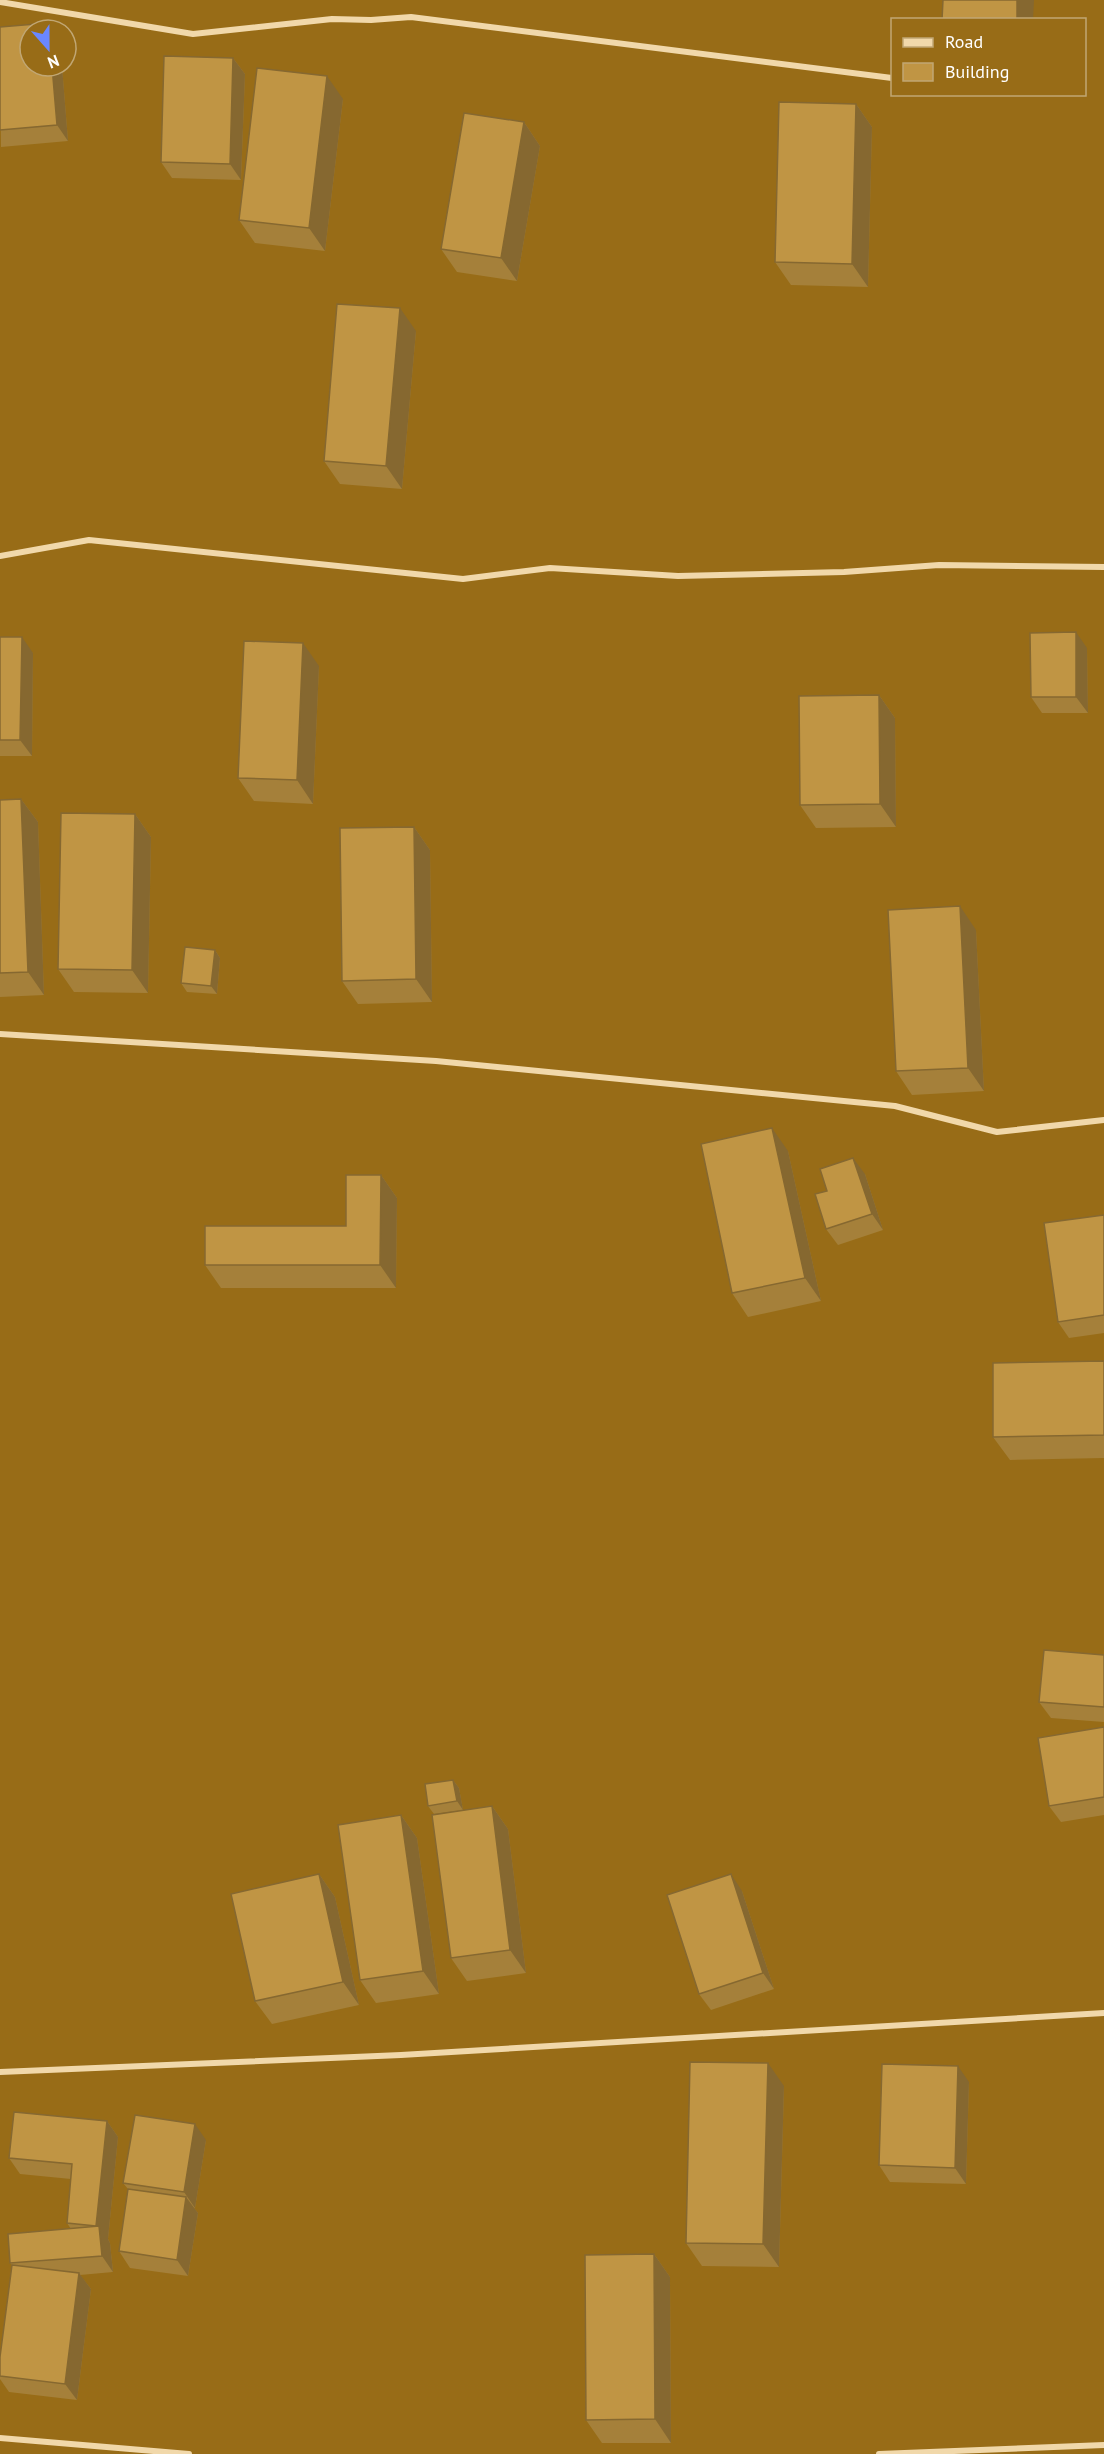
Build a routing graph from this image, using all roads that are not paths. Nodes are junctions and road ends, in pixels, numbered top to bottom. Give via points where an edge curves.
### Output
1 (0, 2) edge
2 (891, 78) edge
3 (0, 556) edge
4 (1104, 567) edge
5 (0, 1034) edge
6 (1104, 1120) edge
7 (1104, 2013) edge
8 (0, 2072) edge
9 (0, 2438) edge
10 (1104, 2445) edge
11 (189, 2454) edge
12 (879, 2454) edge

1 - 2 street via 193,34 332,19 411,17
3 - 4 street via 89,540 463,579 550,568 678,576 939,565
5 - 6 street via 436,1061 895,1106 997,1132
7 - 8 street via 401,2055
9 - 11 street
10 - 12 street

